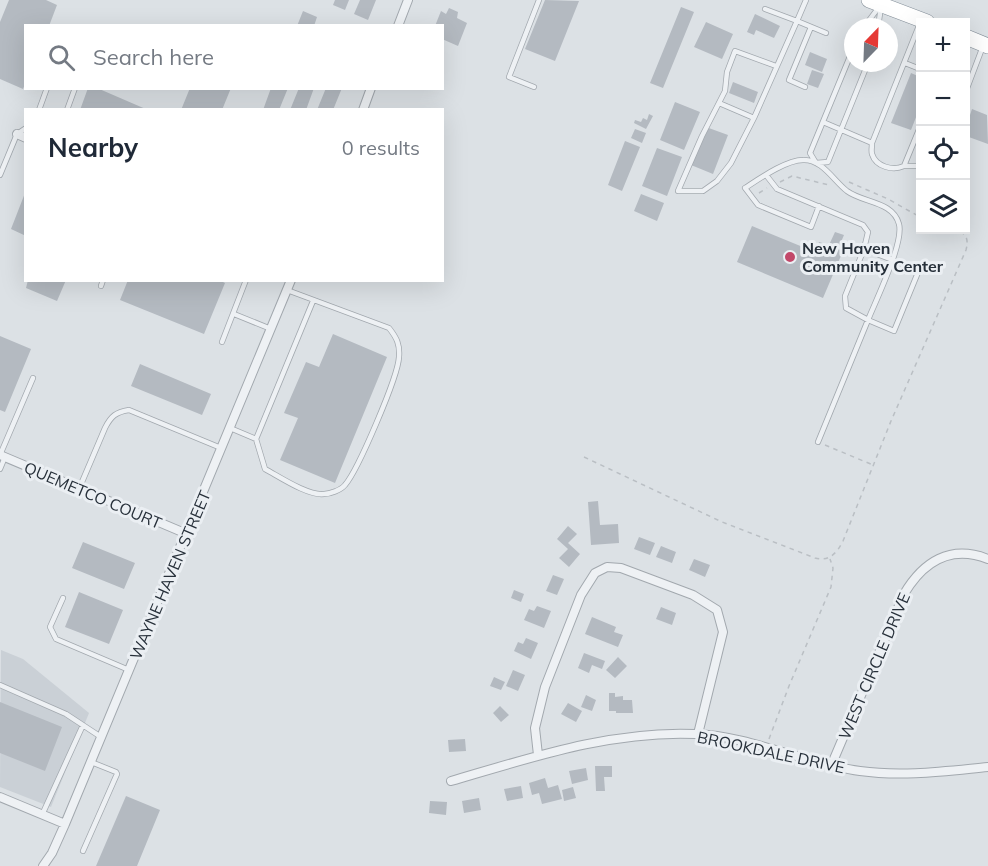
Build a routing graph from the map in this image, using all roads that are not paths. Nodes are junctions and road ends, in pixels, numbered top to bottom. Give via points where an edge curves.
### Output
1 (408, 0) edge
2 (539, 0) edge
3 (806, 0) edge
4 (882, 3) edge
5 (765, 9) dead end
6 (871, 18) edge
7 (880, 18) edge
8 (916, 19) edge
9 (797, 21) junction
10 (399, 24) edge
11 (811, 27) junction
12 (826, 33) dead end
13 (916, 38) edge
14 (970, 39) edge
15 (986, 45) edge
16 (905, 63) junction
17 (776, 66) junction
18 (916, 67) edge
19 (844, 71) edge
20 (864, 72) edge
21 (970, 83) edge
22 (534, 87) dead end
23 (805, 87) dead end
24 (46, 90) edge
25 (74, 90) edge
26 (370, 90) edge
27 (719, 103) junction
28 (40, 108) edge
29 (68, 108) edge
30 (364, 108) edge
31 (754, 118) junction
32 (823, 122) junction
33 (841, 130) junction
34 (21, 136) edge
35 (916, 139) edge
36 (872, 143) junction
37 (816, 163) junction
38 (904, 166) junction
39 (916, 166) edge
40 (0, 175) edge
41 (766, 175) junction
42 (819, 207) junction
43 (864, 249) junction
44 (892, 260) junction
45 (245, 282) edge
46 (290, 282) edge
47 (287, 290) junction
48 (313, 301) junction
49 (234, 314) junction
50 (868, 320) junction
51 (272, 329) junction
52 (222, 342) dead end
53 (33, 378) dead end
54 (230, 428) junction
55 (256, 439) junction
56 (818, 442) road end
57 (222, 448) junction
58 (2, 456) edge
59 (0, 469) edge
60 (79, 489) junction
61 (187, 534) junction
62 (988, 559) edge
63 (63, 598) dead end
64 (129, 670) junction
65 (0, 685) edge
66 (83, 725) junction
67 (698, 734) junction
68 (101, 737) junction
69 (538, 755) junction
70 (91, 762) junction
71 (831, 766) junction
72 (988, 767) edge
73 (451, 782) dead end
74 (0, 797) edge
75 (42, 814) junction
76 (65, 824) junction
77 (83, 851) dead end
78 (43, 866) edge

1 - 10 street
2 - 22 lane via 509,77
3 - 9 lane
4 - 6 lane
4 - 7 lane
4 - 8 highway
5 - 9 lane
9 - 11 lane
9 - 17 lane
11 - 12 lane
11 - 23 lane via 789,80
13 - 16 lane
14 - 15 highway
15 - 21 lane
16 - 18 lane
16 - 36 lane
17 - 27 lane via 735,51
17 - 31 lane
19 - 32 lane
20 - 33 lane
24 - 28 lane
25 - 29 lane
26 - 30 street
27 - 31 lane
27 - 31 lane via 678,191 703,191 717,181
32 - 33 lane
32 - 37 lane via 810,153
33 - 36 lane
33 - 37 lane via 828,162
34 - 40 lane
35 - 38 lane
36 - 38 lane via 872,155 878,163 898,169
37 - 41 lane via 795,161
37 - 44 lane via 849,193 885,207 895,216 899,236
38 - 39 lane
41 - 42 lane via 777,189
41 - 42 lane via 745,188 758,205 810,227
42 - 43 lane via 863,225 868,232
43 - 44 lane
43 - 50 lane via 844,304
44 - 50 lane
44 - 50 lane via 919,270 894,331
45 - 49 lane
46 - 47 street, WAYNE HAVEN STREET
47 - 48 lane
47 - 51 street, WAYNE HAVEN STREET
48 - 55 lane
48 - 55 lane via 389,328 399,341 394,381 343,488 324,495 265,469
49 - 51 lane
49 - 52 lane
50 - 56 lane
51 - 54 street, WAYNE HAVEN STREET
53 - 58 lane
54 - 55 lane
54 - 57 street, WAYNE HAVEN STREET
57 - 60 lane via 129,410 117,412 105,428
57 - 61 street, WAYNE HAVEN STREET
58 - 59 lane
58 - 60 street, QUEMETCO COURT
60 - 61 street, QUEMETCO COURT
61 - 64 street, WAYNE HAVEN STREET
62 - 71 street, WEST CIRCLE DRIVE via 971,554 946,555 912,580
63 - 64 lane via 50,627 56,639
64 - 68 street, WAYNE HAVEN STREET
65 - 66 lane
66 - 68 lane
66 - 75 lane
67 - 69 street, BROOKDALE DRIVE via 620,738
67 - 69 street via 723,632 717,610 693,595 621,568 607,567 595,573 581,595 545,687 535,728
67 - 71 street, BROOKDALE DRIVE
68 - 70 street, WAYNE HAVEN STREET
69 - 73 street, BROOKDALE DRIVE
70 - 76 street, WAYNE HAVEN STREET
70 - 77 lane via 117,774
71 - 72 street, BROOKDALE DRIVE via 911,774
74 - 75 street
75 - 76 street
76 - 78 street, WAYNE HAVEN STREET

